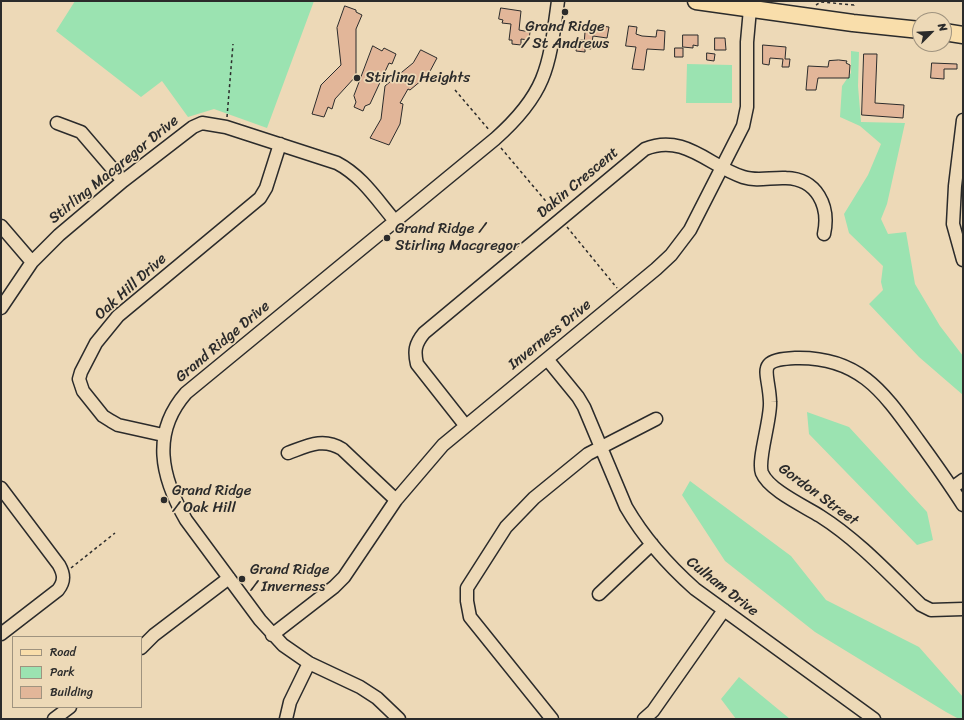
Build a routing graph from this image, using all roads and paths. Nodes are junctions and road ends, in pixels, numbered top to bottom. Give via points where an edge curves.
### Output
1 (558, 1) edge
2 (696, 1) edge
3 (854, 1) edge
4 (750, 8) junction
5 (815, 11) dead end
6 (912, 29) edge
7 (952, 33) edge
8 (963, 35) edge
9 (233, 44) dead end
10 (455, 90) dead end
11 (227, 117) dead end
12 (963, 120) edge
13 (57, 123) dead end
14 (491, 133) dead end
15 (280, 144) junction
16 (498, 145) dead end
17 (723, 167) junction
18 (123, 181) junction
19 (557, 215) dead end
20 (395, 221) junction
21 (564, 223) dead end
22 (1, 226) edge
23 (824, 234) dead end
24 (963, 258) edge
25 (32, 262) junction
26 (624, 296) junction
27 (1, 308) edge
28 (547, 359) junction
29 (656, 419) dead end
30 (465, 425) junction
31 (163, 434) junction
32 (602, 446) junction
33 (288, 453) dead end
34 (963, 480) edge
35 (1, 488) edge
36 (952, 488) junction
37 (396, 500) junction
38 (963, 505) edge
39 (115, 533) dead end
40 (652, 544) junction
41 (64, 573) junction
42 (228, 578) junction
43 (599, 594) dead end
44 (724, 610) junction
45 (963, 610) edge
46 (1, 634) edge
47 (272, 635) junction
48 (142, 647) edge
49 (309, 663) junction
50 (69, 708) edge
51 (652, 716) edge
52 (54, 719) edge
53 (286, 719) edge
54 (399, 719) edge
55 (552, 719) edge
56 (874, 719) edge

1 - 20 street, Grand Ridge Drive via 546,71 531,102 512,124
2 - 4 main road
3 - 5 path via 854,5 821,2 816,5
4 - 6 main road via 853,24
4 - 17 street, Inverness Drive via 746,117
7 - 8 main road
9 - 11 path
10 - 14 path
12 - 24 street via 953,208 953,224
13 - 18 street via 81,132
15 - 18 street, Stirling Macgregor Drive via 226,127 202,124 193,127
15 - 20 street, Stirling Macgregor Drive via 337,163 350,170 363,181
15 - 31 street, Oak Hill Drive via 266,188 260,198 118,316 96,343 81,372 79,380 83,391 110,421
16 - 19 path
17 - 23 street, Dakin Crescent via 748,178 788,178 810,186 824,205
17 - 26 street, Inverness Drive via 682,241 671,255
17 - 30 street, Dakin Crescent via 682,147 667,143 645,149 424,333 417,341 414,352 417,364
18 - 25 street, Stirling Macgregor Drive via 59,235
20 - 31 street, Grand Ridge Drive via 186,393 168,418
21 - 26 path
22 - 25 street
25 - 27 street, Stirling Macgregor Drive
26 - 28 street, Inverness Drive
28 - 30 street, Inverness Drive
28 - 32 street, Culham Drive via 578,396
29 - 32 street
30 - 37 street, Inverness Drive via 443,445
31 - 42 street, Grand Ridge Drive via 166,468 179,509
32 - 40 street, Culham Drive via 626,507
32 - 55 street via 588,454 534,498 506,527 467,588 470,617
33 - 37 street via 316,443 334,444
34 - 36 street
35 - 41 street
36 - 38 street, Gordon Street
36 - 45 street, Gordon Street via 889,399 870,380 822,358 777,359 770,363 766,372 770,419 761,461 762,472 770,484 850,537 921,605 931,610
37 - 47 street, Inverness Drive via 344,577
39 - 41 path
40 - 43 street
40 - 44 street, Culham Drive via 678,574
41 - 46 street via 63,583 58,590
42 - 47 street, Grand Ridge Drive
42 - 48 street
44 - 51 street
44 - 56 street, Culham Drive
47 - 49 street, Grand Ridge Drive
49 - 53 street via 290,702
49 - 54 street, Grand Ridge Drive via 360,686
50 - 52 street

